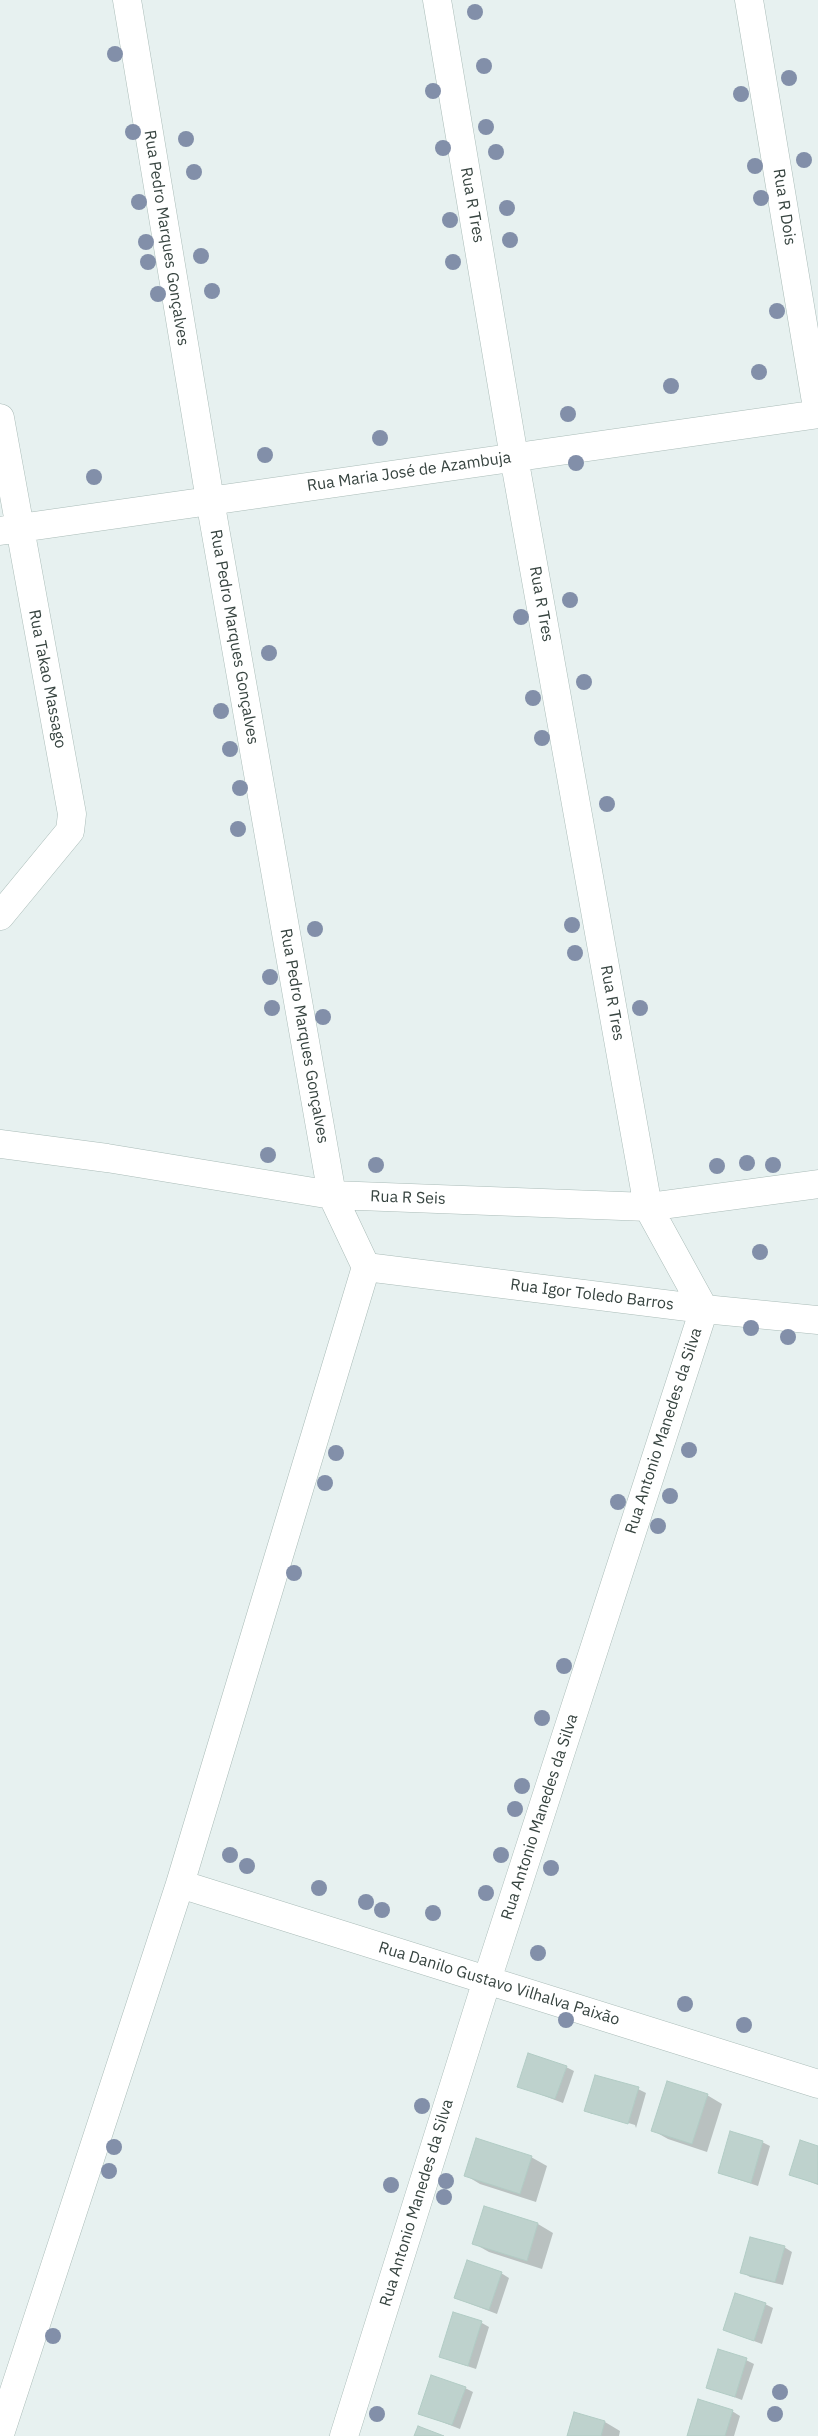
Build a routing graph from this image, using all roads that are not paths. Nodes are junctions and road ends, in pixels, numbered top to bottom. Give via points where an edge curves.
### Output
1 (127, 0) edge
2 (437, 0) edge
3 (749, 0) edge
4 (818, 414) edge
5 (0, 418) edge
6 (514, 457) junction
7 (210, 500) junction
8 (9, 529) edge
9 (0, 916) edge
10 (0, 1144) edge
11 (818, 1184) edge
12 (332, 1195) junction
13 (648, 1207) junction
14 (366, 1267) junction
15 (704, 1309) junction
16 (818, 1320) edge
17 (180, 1884) junction
18 (487, 1980) junction
19 (818, 2084) edge
20 (0, 2434) edge
21 (344, 2436) edge

1 - 7 street, Rua Pedro Marques Gonçalves
2 - 6 street, Rua R Tres
3 - 4 street, Rua R Dois
4 - 6 street, Rua Maria José de Azambuja
5 - 8 street, Rua Takao Massago
6 - 7 street, Rua Maria José de Azambuja
6 - 13 street, Rua R Tres
7 - 8 street, Rua Maria José de Azambuja
7 - 12 street, Rua Pedro Marques Gonçalves
8 - 9 street, Rua Takao Massago via 72,814 70,831
10 - 12 street, Rua R Seis
11 - 13 street, Rua R Seis
12 - 13 street, Rua R Seis
12 - 14 street, Rua Pedro Marques Gonçalves
13 - 15 street, Rua Antonio Manedes da Silva
14 - 15 street, Rua Igor Toledo Barros
14 - 17 street
15 - 16 street, Rua Igor Toledo Barros
15 - 18 street, Rua Antonio Manedes da Silva
17 - 18 street, Rua Danilo Gustavo Vilhalva Paixão
17 - 20 street
18 - 19 street, Rua Danilo Gustavo Vilhalva Paixão
18 - 21 street, Rua Antonio Manedes da Silva

